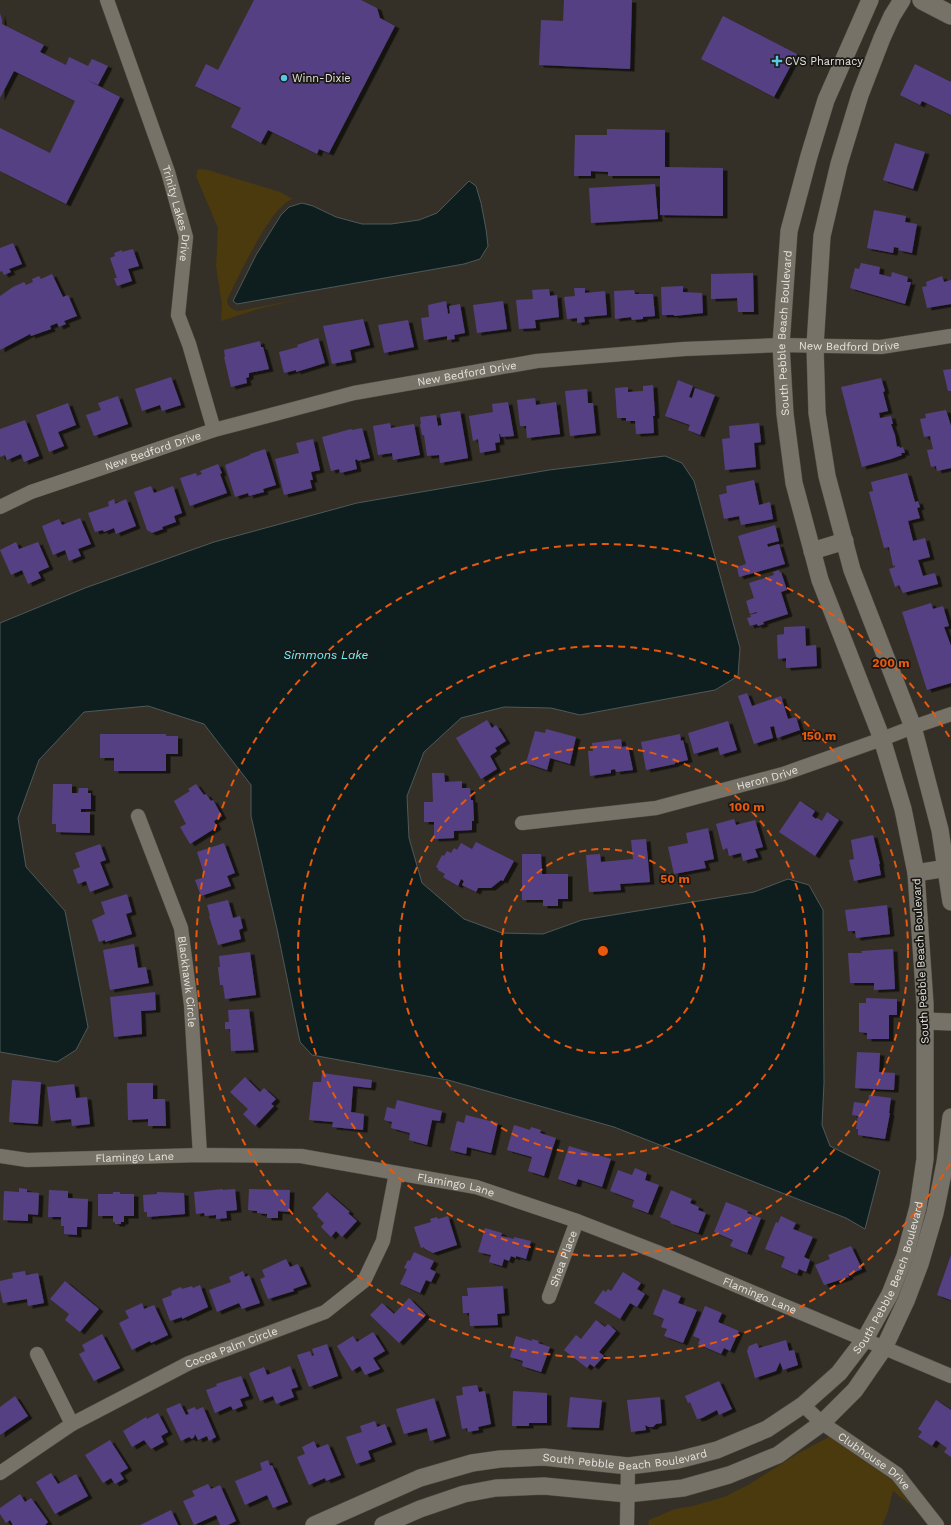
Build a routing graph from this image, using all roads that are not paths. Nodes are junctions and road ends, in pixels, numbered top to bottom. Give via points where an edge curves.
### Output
1 (107, 0) edge
2 (870, 0) edge
3 (902, 0) edge
4 (922, 0) edge
5 (951, 15) edge
6 (951, 336) edge
7 (781, 344) junction
8 (815, 346) junction
9 (214, 430) junction
10 (0, 507) edge
11 (844, 541) junction
12 (812, 551) junction
13 (951, 714) edge
14 (913, 726) junction
15 (882, 739) junction
16 (138, 816) dead end
17 (522, 823) dead end
18 (947, 868) junction
19 (916, 873) junction
20 (951, 902) edge
21 (925, 1021) junction
22 (951, 1022) edge
23 (951, 1117) edge
24 (200, 1155) junction
25 (0, 1156) edge
26 (925, 1159) junction
27 (945, 1163) junction
28 (396, 1173) junction
29 (577, 1221) junction
30 (549, 1297) dead end
31 (865, 1339) junction
32 (884, 1348) junction
33 (37, 1354) dead end
34 (951, 1376) edge
35 (803, 1405) junction
36 (822, 1423) junction
37 (72, 1424) junction
38 (628, 1466) junction
39 (0, 1473) edge
40 (627, 1494) junction
41 (314, 1525) edge
42 (383, 1525) edge
43 (627, 1525) edge
44 (937, 1525) edge

1 - 9 street, Trinity Lakes Drive via 168,172 186,237 178,315
2 - 7 street, South Pebble Beach Boulevard via 826,100 789,231
3 - 8 street via 871,63 839,164 822,236
4 - 5 main road
6 - 8 street, New Bedford Drive via 880,347
7 - 8 street, New Bedford Drive
7 - 9 street, New Bedford Drive via 537,361 354,393
7 - 12 street, South Pebble Beach Boulevard via 784,414 794,483
8 - 11 street via 817,413 827,476
9 - 10 street, New Bedford Drive via 31,492
11 - 12 street
11 - 14 street via 852,570
12 - 15 street, South Pebble Beach Boulevard via 820,580
13 - 14 street, Heron Drive
14 - 15 street, Heron Drive
14 - 18 street via 940,830
15 - 17 street, Heron Drive via 783,774 656,808
15 - 19 street, South Pebble Beach Boulevard via 903,809
16 - 24 street, Blackhawk Circle via 181,928 191,1005
18 - 19 street
18 - 20 street
19 - 21 street, South Pebble Beach Boulevard
21 - 22 street
21 - 26 street, South Pebble Beach Boulevard
23 - 27 street, South Pebble Beach Boulevard
24 - 25 street, Flamingo Lane via 26,1160
24 - 28 street, Flamingo Lane via 301,1156
26 - 27 street
26 - 31 street, South Pebble Beach Boulevard via 918,1207 905,1256 890,1294
27 - 32 street, South Pebble Beach Boulevard via 935,1213 920,1264 906,1302
28 - 29 street, Flamingo Lane via 476,1187
28 - 37 street, Cocoa Palm Circle via 382,1241 364,1281 325,1312 189,1363
29 - 30 street, Shea Place
29 - 31 street, Flamingo Lane via 658,1252
31 - 32 street, Flamingo Lane
31 - 35 street, South Pebble Beach Boulevard via 839,1373
32 - 34 street, Flamingo Lane
32 - 36 street, South Pebble Beach Boulevard via 855,1390
33 - 37 street
35 - 36 street, Clubhouse Drive
35 - 38 street, South Pebble Beach Boulevard via 767,1429 717,1450 678,1460
36 - 40 street, South Pebble Beach Boulevard via 778,1455 729,1475 683,1488
36 - 44 street, Clubhouse Drive via 897,1474
37 - 39 street, Cocoa Palm Circle
38 - 40 street
38 - 41 street, South Pebble Beach Boulevard via 544,1457 472,1463 420,1478
40 - 42 street, South Pebble Beach Boulevard via 544,1486 496,1488 464,1494
40 - 43 street

